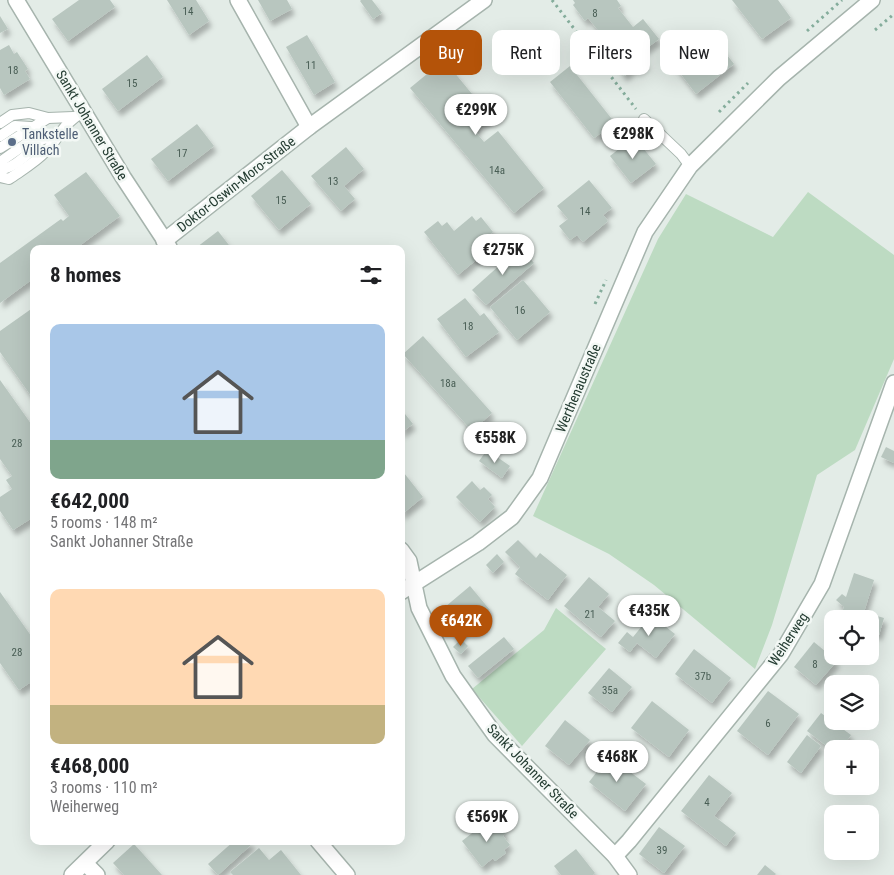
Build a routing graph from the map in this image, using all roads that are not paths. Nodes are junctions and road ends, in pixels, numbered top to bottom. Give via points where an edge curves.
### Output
1 (16, 0) edge
2 (238, 0) edge
3 (484, 0) edge
4 (872, 0) edge
5 (79, 115) junction
6 (48, 118) junction
7 (644, 119) road end
8 (0, 122) edge
9 (34, 127) junction
10 (309, 127) junction
11 (0, 136) edge
12 (57, 136) junction
13 (41, 140) junction
14 (0, 148) edge
15 (0, 162) edge
16 (690, 166) junction
17 (0, 169) edge
18 (0, 177) edge
19 (167, 245) edge
20 (894, 383) edge
21 (405, 555) edge
22 (407, 588) edge
23 (103, 845) edge
24 (321, 845) edge
25 (615, 856) junction
26 (85, 863) junction
27 (72, 875) edge
28 (97, 875) edge
29 (347, 875) edge
30 (629, 875) edge

1 - 5 street, Sankt Johanner Straße
2 - 10 street, Doktor-Oswin-Moro-Straße
3 - 10 street, Doktor-Oswin-Moro-Straße
4 - 16 street, Werthenaustraße via 779,78
5 - 6 lane
5 - 12 lane
5 - 19 street, Sankt Johanner Straße
6 - 8 lane via 29,113 12,115
6 - 9 lane
7 - 16 lane
9 - 11 lane via 15,126
9 - 14 lane
10 - 19 street, Doktor-Oswin-Moro-Straße
12 - 13 lane
12 - 18 lane via 36,161 9,179
13 - 15 lane via 27,143
13 - 17 lane via 32,151 6,169
16 - 22 street, Werthenaustraße via 645,232 540,478 512,518
20 - 25 street, Weiherweg via 822,584 781,654
21 - 22 street, Sankt Johanner Straße via 409,560
22 - 25 street, Sankt Johanner Straße via 453,676 495,735
23 - 26 street
24 - 29 street
25 - 30 street, Sankt Johanner Straße
26 - 27 street
26 - 28 street

